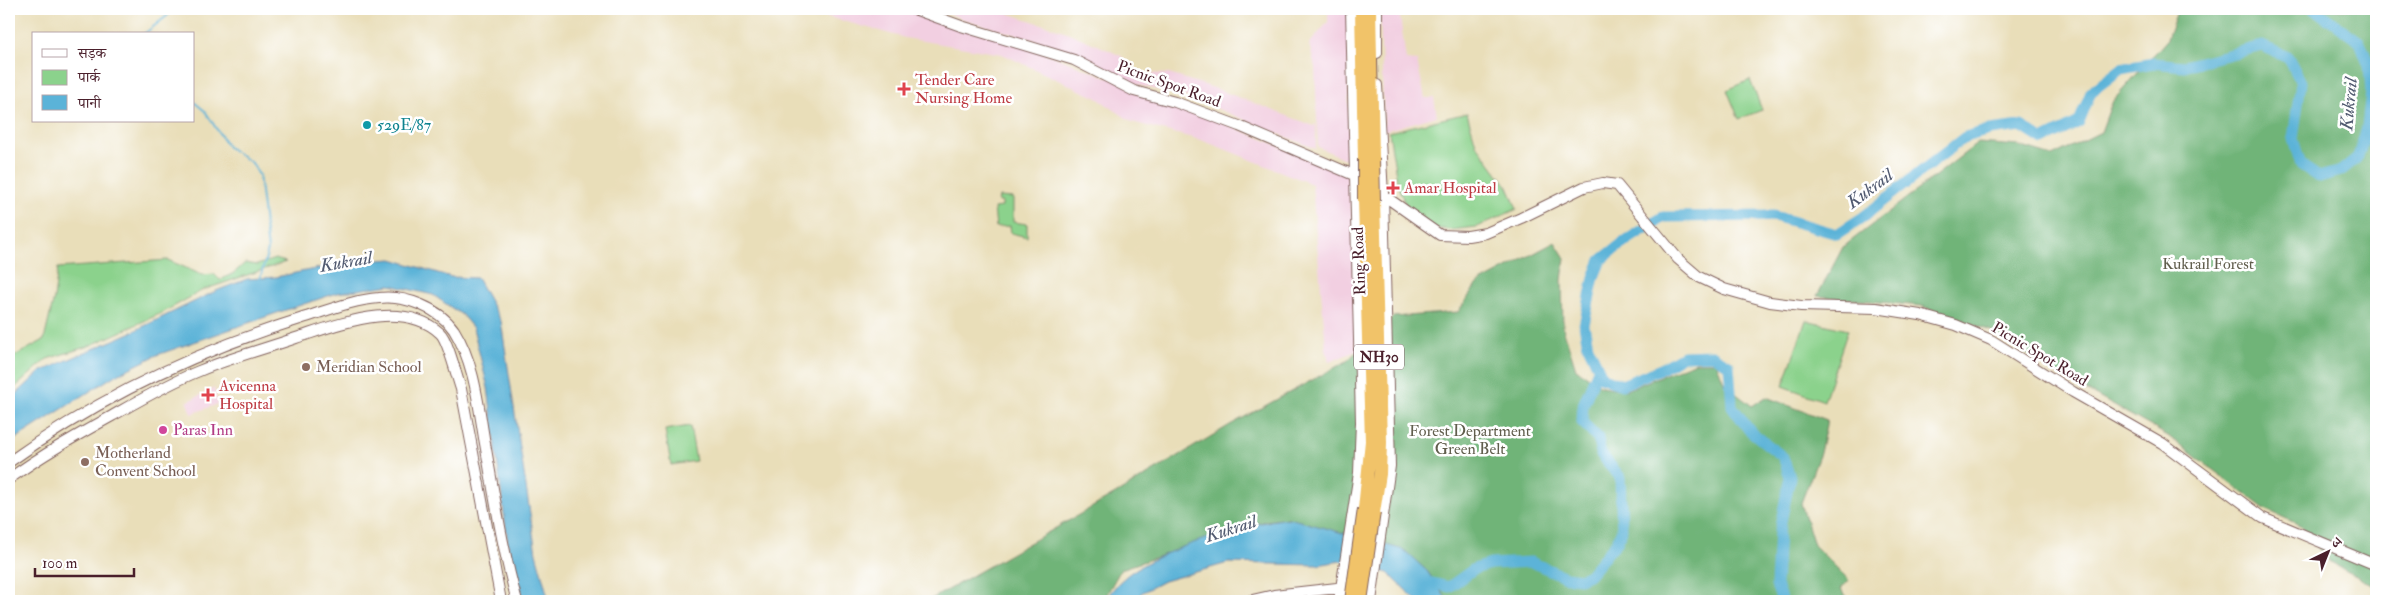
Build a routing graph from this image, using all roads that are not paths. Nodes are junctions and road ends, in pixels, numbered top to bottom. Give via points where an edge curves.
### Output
1 (914, 9) edge
2 (1351, 9) edge
3 (1361, 9) edge
4 (1370, 9) edge
5 (1377, 9) edge
6 (1368, 159) junction
7 (1356, 176) junction
8 (1383, 195) junction
9 (9, 462) edge
10 (9, 479) edge
11 (1369, 511) junction
12 (2376, 565) edge
13 (1341, 586) junction
14 (1373, 589) junction
15 (502, 601) edge
16 (517, 601) edge
17 (1248, 601) edge
18 (1339, 601) edge
19 (1351, 601) edge
20 (1361, 601) edge
21 (1371, 601) edge

1 - 7 street, Picnic Spot Road via 1074,60 1134,91 1175,102 1239,126
2 - 6 street
3 - 6 highway, Ring Road / NH30
4 - 6 highway, Ring Road / NH30
5 - 6 street via 1377,70
6 - 7 street
6 - 8 street
6 - 11 highway, Ring Road / NH30, bridge
7 - 8 street, Picnic Spot Road
7 - 11 street via 1361,422 1359,472
8 - 11 street via 1390,466
8 - 12 street, Picnic Spot Road via 1440,235 1468,236 1486,233 1584,187 1616,185 1678,258 1699,277 1724,289 1770,302 1876,308 1956,325 1991,340 2162,443 2263,518
9 - 16 street via 40,440 123,392 194,357 269,328 348,304 380,298 411,301 439,315 453,329 465,353 475,388 508,569
10 - 15 street via 65,442 198,371 351,321 401,316 423,323 441,334 452,361 461,389
11 - 13 street
11 - 14 street via 1375,577
11 - 19 highway, NH30, bridge
11 - 20 highway, NH30, bridge
13 - 14 street
13 - 17 street
13 - 18 street
14 - 21 street

